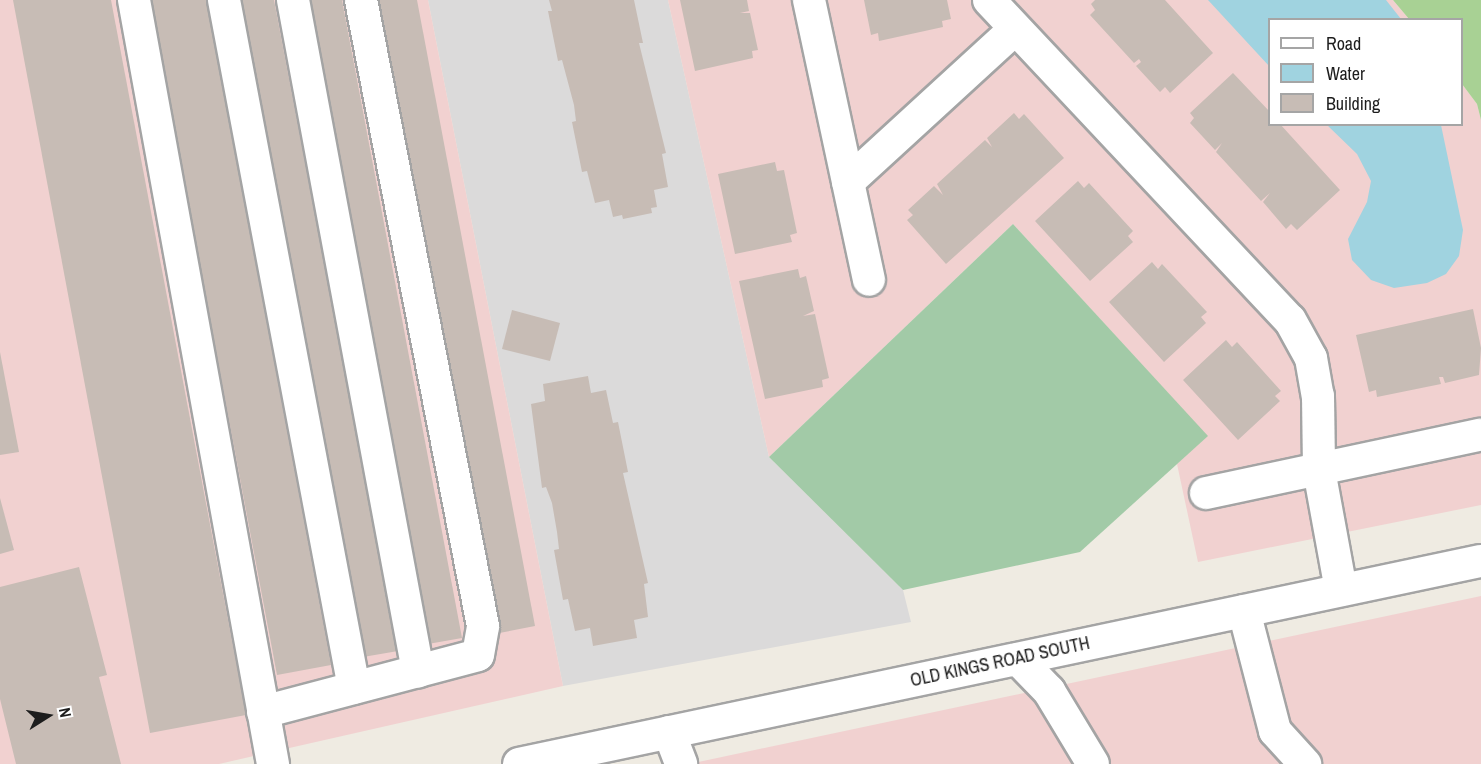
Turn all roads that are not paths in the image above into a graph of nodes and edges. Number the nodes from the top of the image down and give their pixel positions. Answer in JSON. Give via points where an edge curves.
{"nodes":[{"id":1,"x":134,"y":0,"type":"edge"},
{"id":2,"x":224,"y":0,"type":"edge"},
{"id":3,"x":293,"y":0,"type":"edge"},
{"id":4,"x":361,"y":0,"type":"edge"},
{"id":5,"x":809,"y":0,"type":"edge"},
{"id":6,"x":989,"y":0,"type":"edge"},
{"id":7,"x":1014,"y":30,"type":"junction"},
{"id":8,"x":848,"y":182,"type":"junction"},
{"id":9,"x":869,"y":280,"type":"dead end"},
{"id":10,"x":1480,"y":435,"type":"edge"},
{"id":11,"x":1319,"y":470,"type":"junction"},
{"id":12,"x":1206,"y":494,"type":"dead end"},
{"id":13,"x":1481,"y":561,"type":"edge"},
{"id":14,"x":1341,"y":590,"type":"junction"},
{"id":15,"x":1244,"y":611,"type":"junction"},
{"id":16,"x":1018,"y":659,"type":"junction"},
{"id":17,"x":418,"y":671,"type":"junction"},
{"id":18,"x":354,"y":688,"type":"junction"},
{"id":19,"x":263,"y":712,"type":"junction"},
{"id":20,"x":669,"y":732,"type":"junction"},
{"id":21,"x":273,"y":764,"type":"edge"},
{"id":22,"x":519,"y":764,"type":"edge"},
{"id":23,"x":681,"y":764,"type":"edge"},
{"id":24,"x":1093,"y":764,"type":"edge"},
{"id":25,"x":1305,"y":764,"type":"edge"}],
"edges":[{"from":1,"to":19,"type":"street"},
{"from":2,"to":18,"type":"street"},
{"from":3,"to":17,"type":"street"},
{"from":4,"to":17,"type":"street","via":[[483,626],[478,655]]},
{"from":5,"to":8,"type":"street"},
{"from":6,"to":7,"type":"street"},
{"from":7,"to":8,"type":"street"},
{"from":7,"to":11,"type":"street","via":[[1290,320],[1311,358],[1318,396]]},
{"from":8,"to":9,"type":"street"},
{"from":10,"to":11,"type":"street"},
{"from":11,"to":12,"type":"street"},
{"from":11,"to":14,"type":"street"},
{"from":13,"to":14,"type":"street","name":"OLD KINGS ROAD SOUTH"},
{"from":14,"to":15,"type":"street","name":"OLD KINGS ROAD SOUTH"},
{"from":15,"to":16,"type":"street","name":"OLD KINGS ROAD SOUTH"},
{"from":15,"to":25,"type":"street","via":[[1275,731]]},
{"from":16,"to":20,"type":"street","name":"OLD KINGS ROAD SOUTH"},
{"from":16,"to":24,"type":"street","via":[[1049,691]]},
{"from":17,"to":18,"type":"street"},
{"from":18,"to":19,"type":"street"},
{"from":19,"to":21,"type":"street"},
{"from":20,"to":22,"type":"street","name":"OLD KINGS ROAD SOUTH"},
{"from":20,"to":23,"type":"street"}]}
